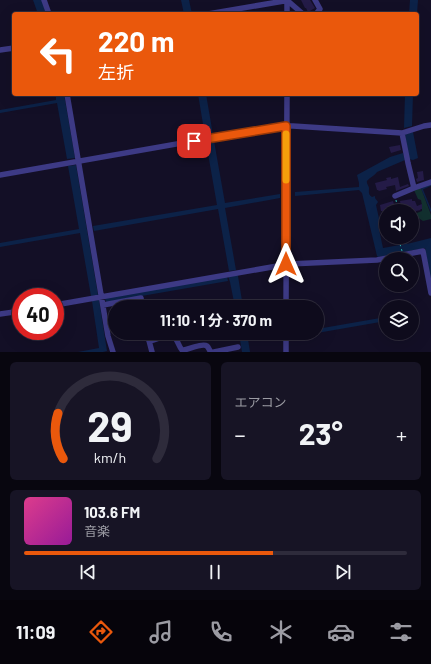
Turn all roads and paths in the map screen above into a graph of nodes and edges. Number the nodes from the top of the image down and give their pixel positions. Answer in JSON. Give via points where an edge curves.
{"nodes":[{"id":1,"x":44,"y":0,"type":"edge"},
{"id":2,"x":315,"y":0,"type":"edge"},
{"id":3,"x":287,"y":1,"type":"edge"},
{"id":4,"x":48,"y":12,"type":"edge"},
{"id":5,"x":220,"y":12,"type":"edge"},
{"id":6,"x":287,"y":12,"type":"edge"},
{"id":7,"x":301,"y":12,"type":"edge"},
{"id":8,"x":318,"y":12,"type":"edge"},
{"id":9,"x":12,"y":48,"type":"edge"},
{"id":10,"x":0,"y":50,"type":"edge"},
{"id":11,"x":67,"y":96,"type":"edge"},
{"id":12,"x":287,"y":96,"type":"edge"},
{"id":13,"x":431,"y":125,"type":"edge"},
{"id":14,"x":286,"y":126,"type":"junction"},
{"id":15,"x":406,"y":131,"type":"junction"},
{"id":16,"x":74,"y":162,"type":"junction"},
{"id":17,"x":0,"y":175,"type":"edge"},
{"id":18,"x":431,"y":182,"type":"edge"},
{"id":19,"x":414,"y":188,"type":"junction"},
{"id":20,"x":396,"y":196,"type":"joint"},
{"id":21,"x":397,"y":204,"type":"edge"},
{"id":22,"x":418,"y":252,"type":"edge"},
{"id":23,"x":379,"y":260,"type":"edge"},
{"id":24,"x":286,"y":264,"type":"junction"},
{"id":25,"x":431,"y":293,"type":"edge"},
{"id":26,"x":97,"y":297,"type":"junction"},
{"id":27,"x":130,"y":300,"type":"edge"},
{"id":28,"x":141,"y":300,"type":"edge"},
{"id":29,"x":286,"y":300,"type":"edge"},
{"id":30,"x":64,"y":303,"type":"edge"},
{"id":31,"x":108,"y":304,"type":"edge"},
{"id":32,"x":103,"y":305,"type":"junction"},
{"id":33,"x":12,"y":312,"type":"edge"},
{"id":34,"x":0,"y":314,"type":"edge"},
{"id":35,"x":286,"y":340,"type":"edge"},
{"id":36,"x":149,"y":341,"type":"joint"},
{"id":37,"x":238,"y":347,"type":"dead end"},
{"id":38,"x":194,"y":350,"type":"edge"},
{"id":39,"x":181,"y":351,"type":"edge"},
{"id":40,"x":113,"y":352,"type":"edge"},
{"id":41,"x":152,"y":352,"type":"edge"},
{"id":42,"x":211,"y":352,"type":"edge"},
{"id":43,"x":214,"y":352,"type":"edge"},
{"id":44,"x":286,"y":352,"type":"edge"}],
"edges":[{"from":1,"to":4,"type":"street"},
{"from":2,"to":8,"type":"street","via":[[320,9]]},
{"from":3,"to":5,"type":"street"},
{"from":3,"to":6,"type":"street"},
{"from":3,"to":7,"type":"street"},
{"from":9,"to":10,"type":"street"},
{"from":11,"to":16,"type":"street"},
{"from":12,"to":14,"type":"street"},
{"from":13,"to":15,"type":"street"},
{"from":14,"to":15,"type":"street"},
{"from":14,"to":16,"type":"street"},
{"from":14,"to":24,"type":"street"},
{"from":15,"to":19,"type":"street","via":[[407,156]]},
{"from":16,"to":17,"type":"street"},
{"from":16,"to":26,"type":"street"},
{"from":18,"to":19,"type":"street"},
{"from":19,"to":20,"type":"street"},
{"from":20,"to":21,"type":"path"},
{"from":22,"to":25,"type":"street","via":[[423,251]]},
{"from":23,"to":24,"type":"street"},
{"from":24,"to":26,"type":"street"},
{"from":24,"to":29,"type":"street"},
{"from":26,"to":30,"type":"street"},
{"from":26,"to":32,"type":"street"},
{"from":27,"to":28,"type":"street"},
{"from":31,"to":32,"type":"street"},
{"from":32,"to":40,"type":"street"},
{"from":33,"to":34,"type":"street"},
{"from":35,"to":44,"type":"street"},
{"from":36,"to":39,"type":"street","via":[[171,336],[175,338]]},
{"from":36,"to":41,"type":"street"},
{"from":37,"to":43,"type":"street"},
{"from":38,"to":39,"type":"street"},
{"from":38,"to":42,"type":"street","via":[[206,345]]}]}
